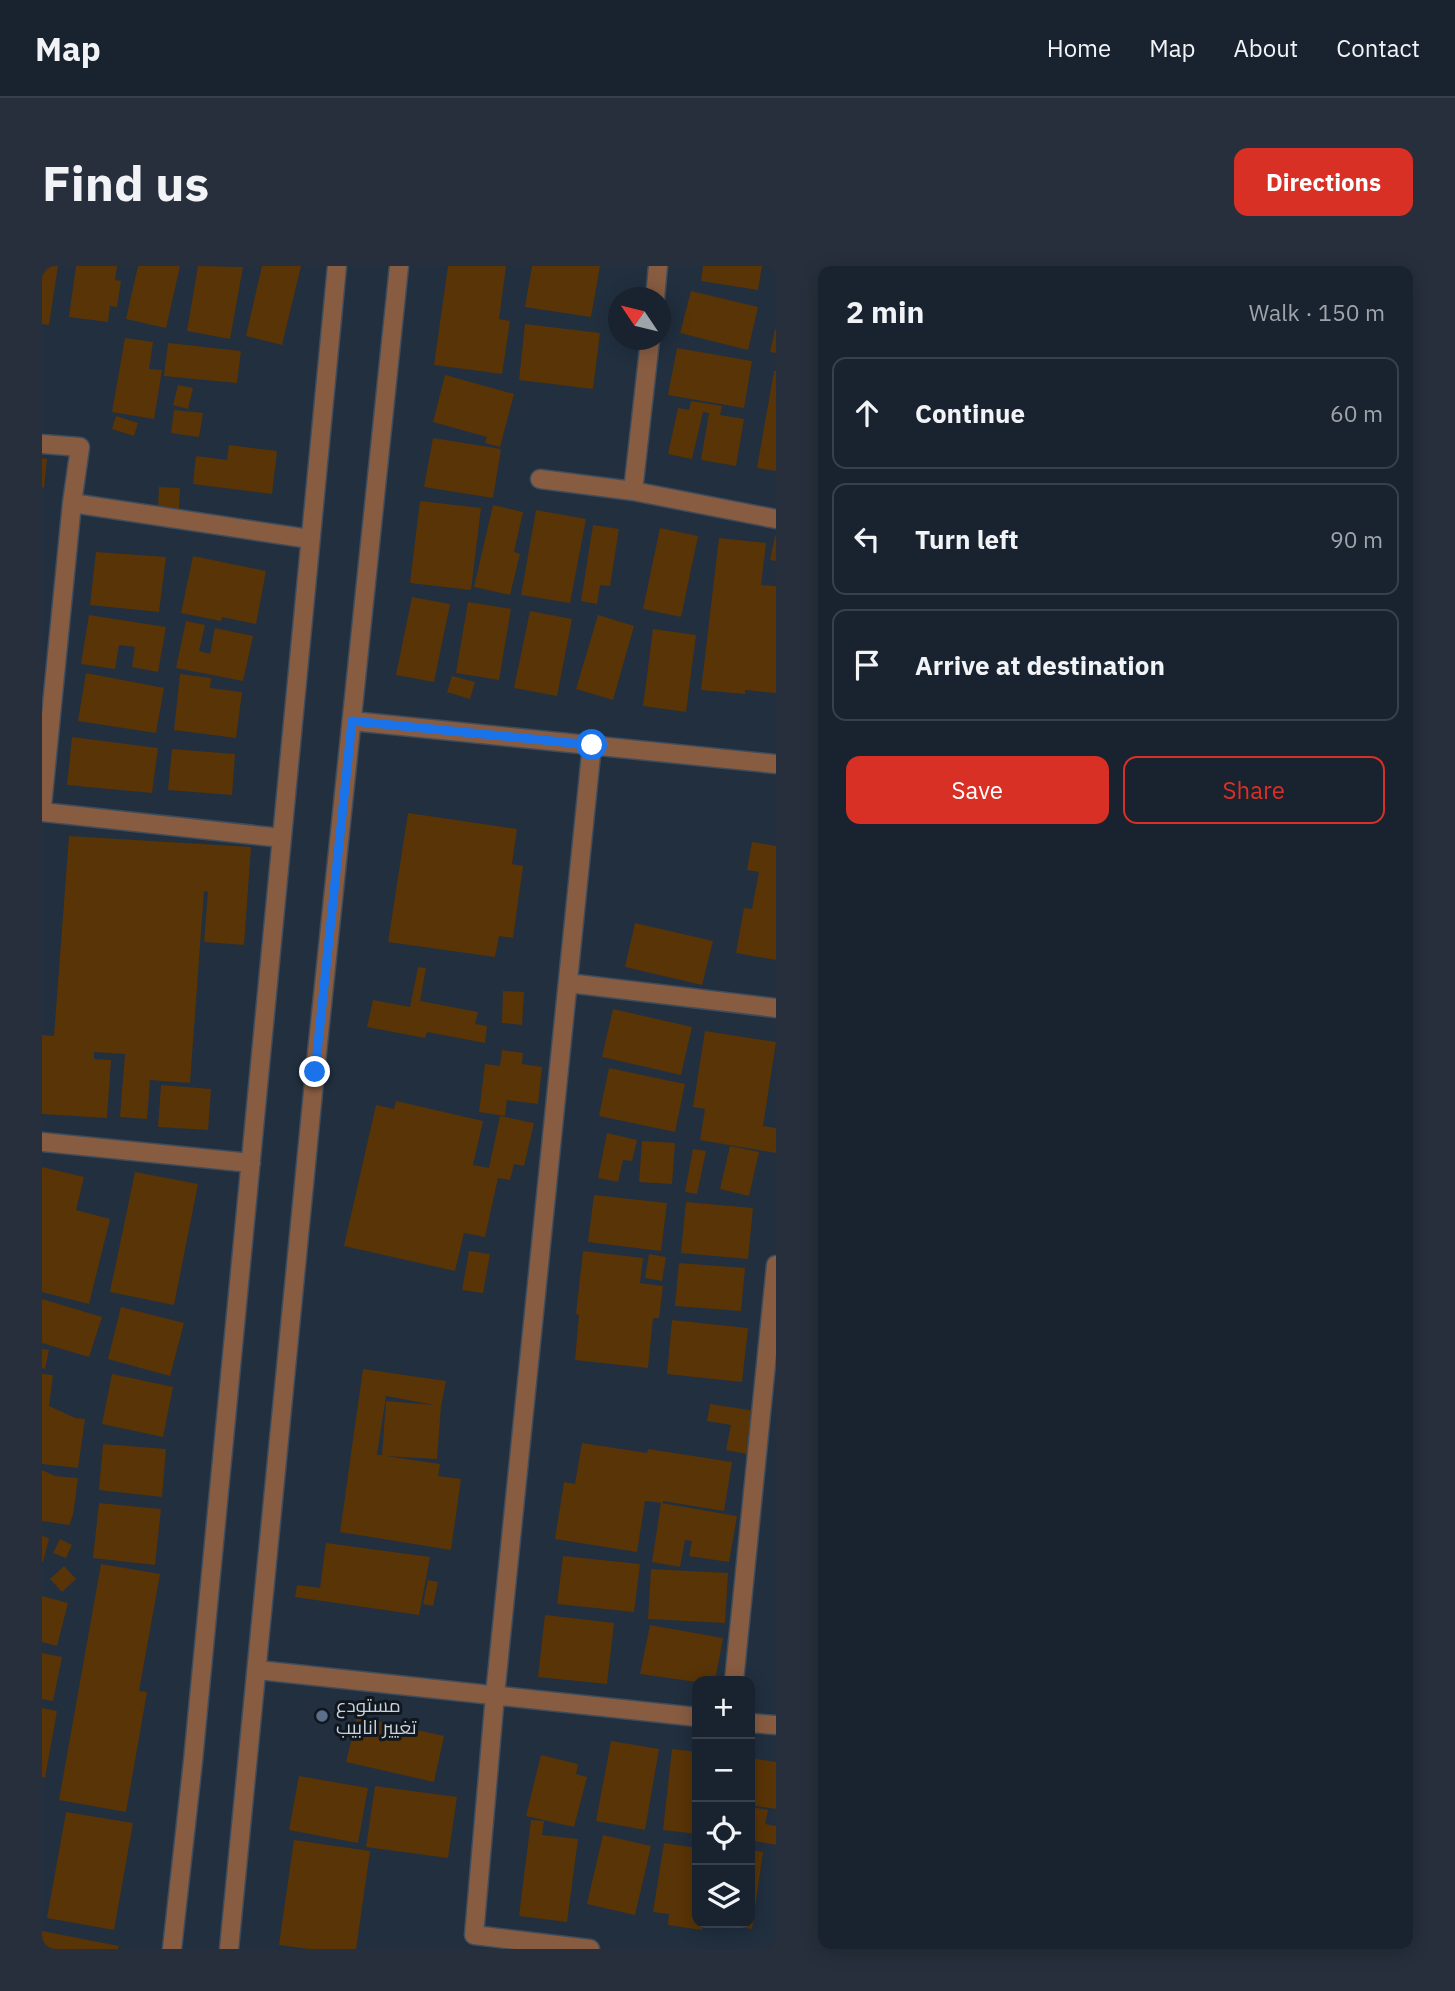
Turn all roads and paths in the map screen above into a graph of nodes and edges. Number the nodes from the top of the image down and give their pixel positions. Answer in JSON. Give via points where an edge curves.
{"nodes":[{"id":1,"x":337,"y":266,"type":"edge"},
{"id":2,"x":399,"y":266,"type":"edge"},
{"id":3,"x":658,"y":266,"type":"edge"},
{"id":4,"x":656,"y":287,"type":"edge"},
{"id":5,"x":649,"y":350,"type":"edge"},
{"id":6,"x":42,"y":444,"type":"edge"},
{"id":7,"x":540,"y":479,"type":"dead end"},
{"id":8,"x":633,"y":491,"type":"junction"},
{"id":9,"x":72,"y":503,"type":"junction"},
{"id":10,"x":776,"y":519,"type":"edge"},
{"id":11,"x":310,"y":539,"type":"junction"},
{"id":12,"x":352,"y":721,"type":"junction"},
{"id":13,"x":592,"y":745,"type":"junction"},
{"id":14,"x":776,"y":764,"type":"edge"},
{"id":15,"x":42,"y":806,"type":"edge"},
{"id":16,"x":42,"y":812,"type":"edge"},
{"id":17,"x":282,"y":838,"type":"junction"},
{"id":18,"x":568,"y":983,"type":"junction"},
{"id":19,"x":776,"y":1009,"type":"edge"},
{"id":20,"x":42,"y":1142,"type":"edge"},
{"id":21,"x":251,"y":1163,"type":"junction"},
{"id":22,"x":776,"y":1265,"type":"edge"},
{"id":23,"x":258,"y":1670,"type":"junction"},
{"id":24,"x":735,"y":1676,"type":"edge"},
{"id":25,"x":495,"y":1695,"type":"junction"},
{"id":26,"x":692,"y":1716,"type":"edge"},
{"id":27,"x":755,"y":1723,"type":"edge"},
{"id":28,"x":776,"y":1725,"type":"edge"},
{"id":29,"x":172,"y":1949,"type":"edge"},
{"id":30,"x":229,"y":1949,"type":"edge"},
{"id":31,"x":590,"y":1949,"type":"edge"}],
"edges":[{"from":1,"to":11,"type":"street"},
{"from":2,"to":12,"type":"street"},
{"from":3,"to":4,"type":"street"},
{"from":5,"to":8,"type":"street"},
{"from":6,"to":9,"type":"street","via":[[80,447]]},
{"from":7,"to":8,"type":"street"},
{"from":8,"to":10,"type":"street"},
{"from":9,"to":11,"type":"street"},
{"from":9,"to":15,"type":"street"},
{"from":11,"to":17,"type":"street"},
{"from":12,"to":13,"type":"street"},
{"from":12,"to":23,"type":"street"},
{"from":13,"to":14,"type":"street"},
{"from":13,"to":18,"type":"street"},
{"from":16,"to":17,"type":"street"},
{"from":17,"to":21,"type":"street"},
{"from":18,"to":19,"type":"street"},
{"from":18,"to":25,"type":"street"},
{"from":20,"to":21,"type":"street"},
{"from":21,"to":29,"type":"street"},
{"from":22,"to":24,"type":"street"},
{"from":23,"to":25,"type":"street"},
{"from":23,"to":30,"type":"street"},
{"from":25,"to":26,"type":"street"},
{"from":25,"to":31,"type":"street","via":[[474,1935]]},
{"from":27,"to":28,"type":"street"}]}
